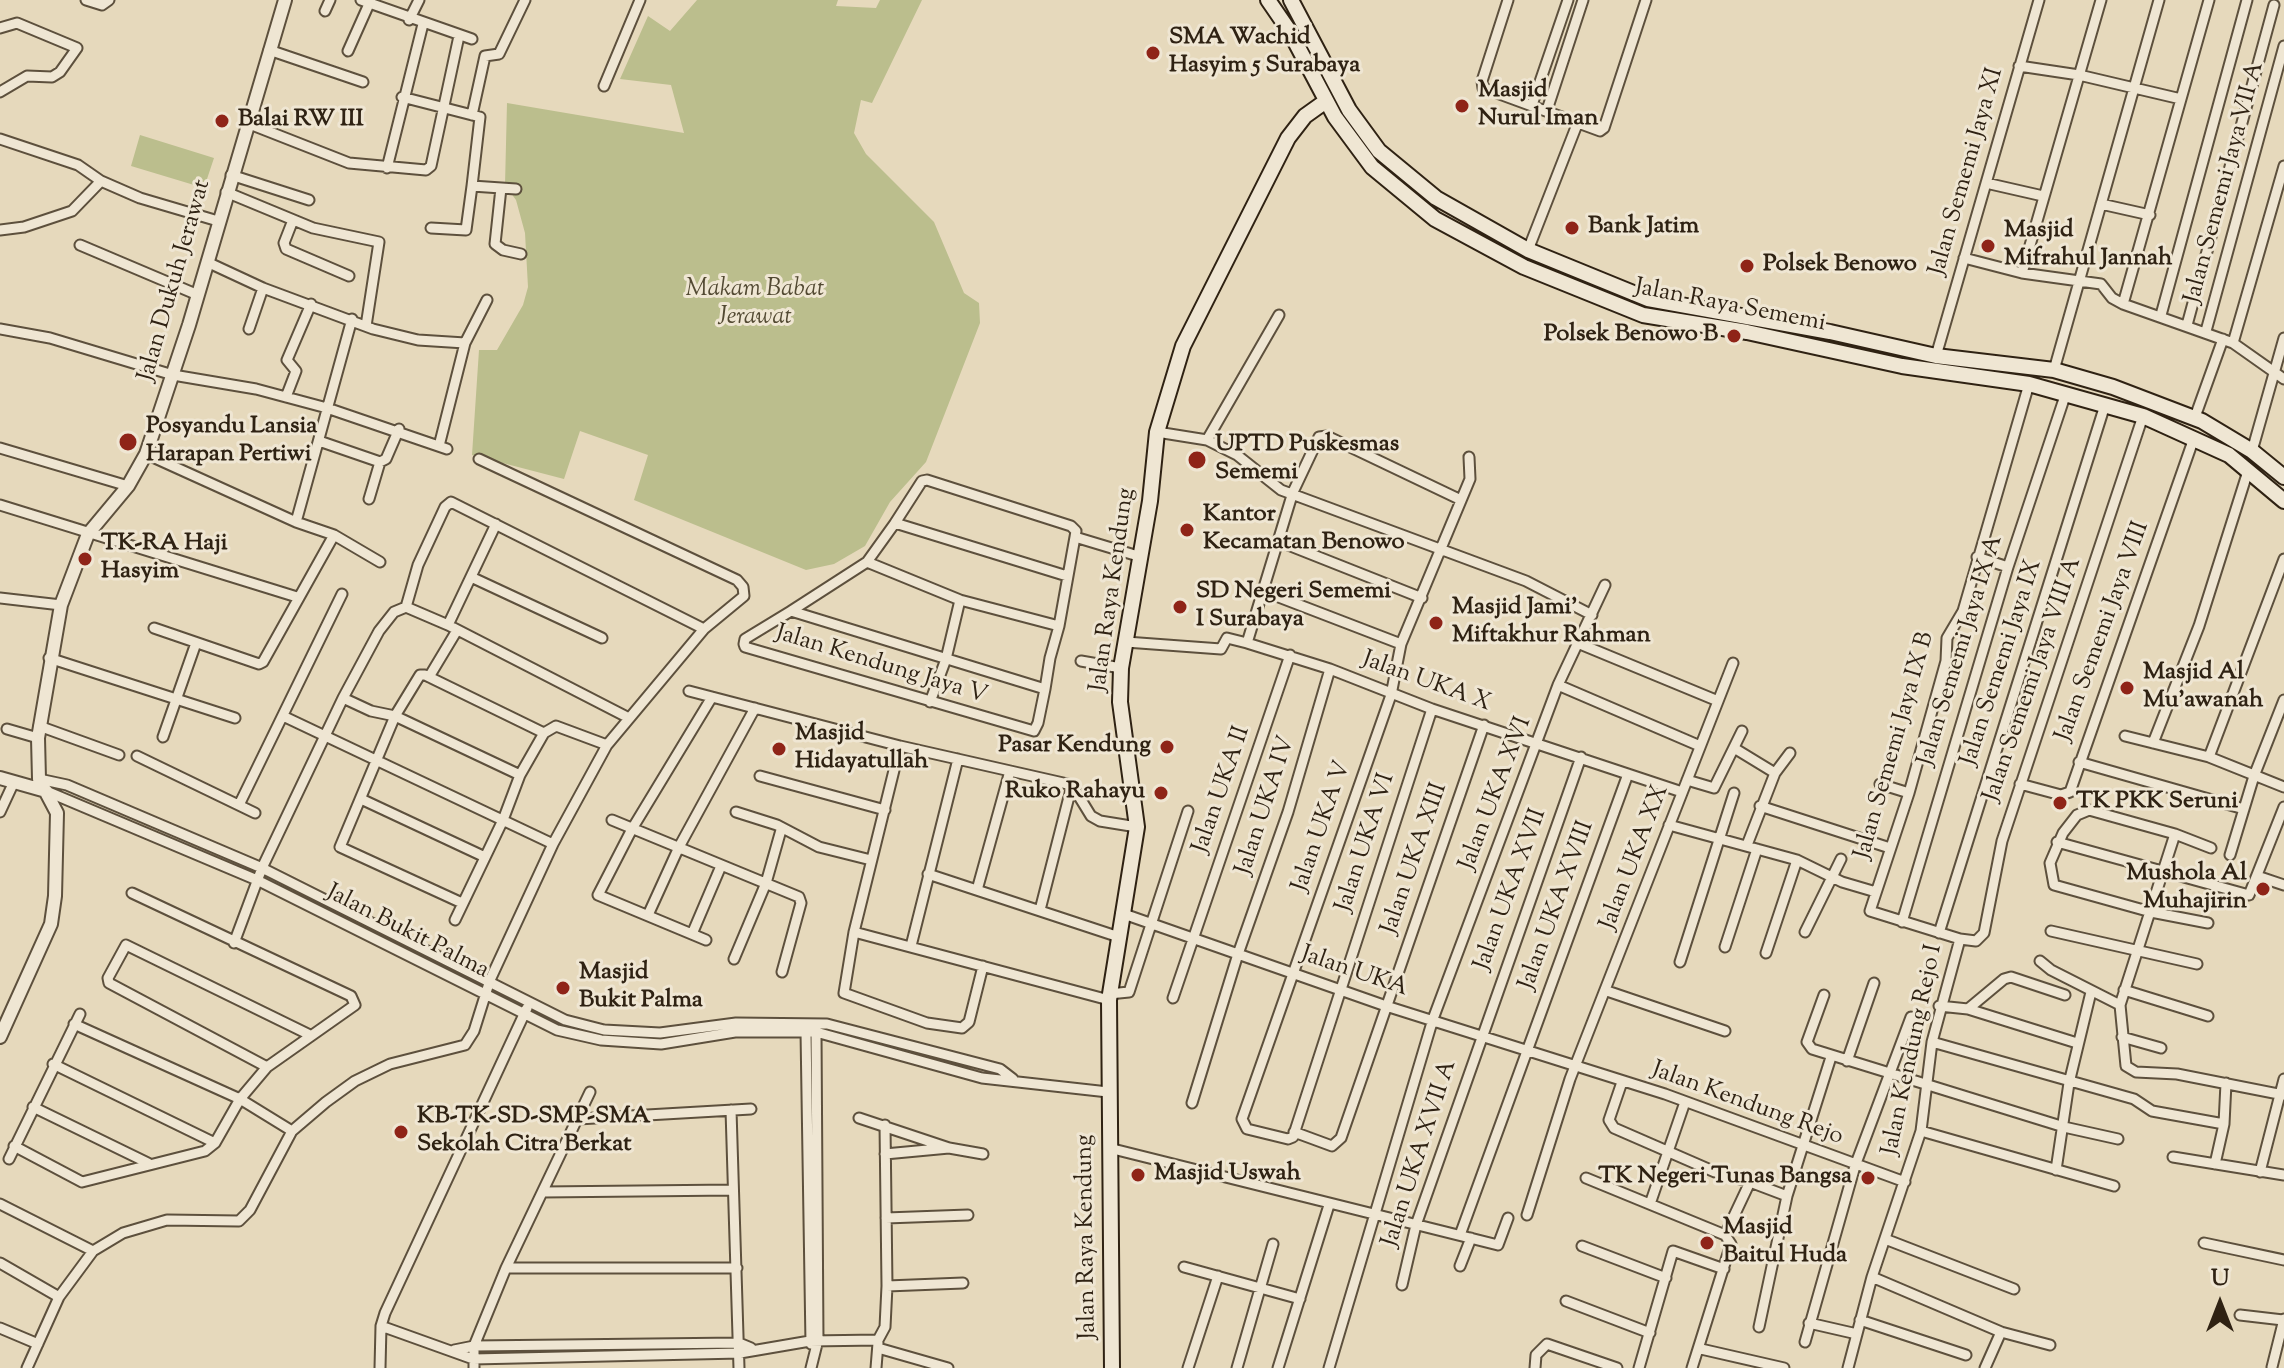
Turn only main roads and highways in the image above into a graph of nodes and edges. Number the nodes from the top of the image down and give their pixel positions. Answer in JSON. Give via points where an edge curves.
{"nodes":[{"id":1,"x":1268,"y":0,"type":"edge"},
{"id":2,"x":1291,"y":0,"type":"edge"},
{"id":3,"x":1326,"y":101,"type":"junction"},
{"id":4,"x":1581,"y":283,"type":"junction"},
{"id":5,"x":2284,"y":477,"type":"edge"},
{"id":6,"x":2284,"y":501,"type":"edge"},
{"id":7,"x":1112,"y":1368,"type":"edge"}],
"edges":[{"from":1,"to":3,"type":"main road","name":"Jalan Raya Sememi"},
{"from":2,"to":4,"type":"main road","name":"Jalan Raya Sememi","via":[[1349,110],[1379,151],[1436,198]]},
{"from":3,"to":4,"type":"main road","name":"Jalan Raya Sememi","via":[[1372,167],[1435,219]]},
{"from":3,"to":7,"type":"main road","name":"Jalan Raya Kendung","via":[[1288,138],[1183,346],[1157,432],[1121,668],[1120,702],[1137,827],[1109,997]]},
{"from":4,"to":5,"type":"main road","name":"Jalan Raya Sememi","via":[[1936,356],[2054,370],[2195,417]]},
{"from":4,"to":6,"type":"main road","name":"Jalan Raya Sememi","via":[[1643,315],[1902,366],[2029,384],[2143,416],[2229,455]]}]}
